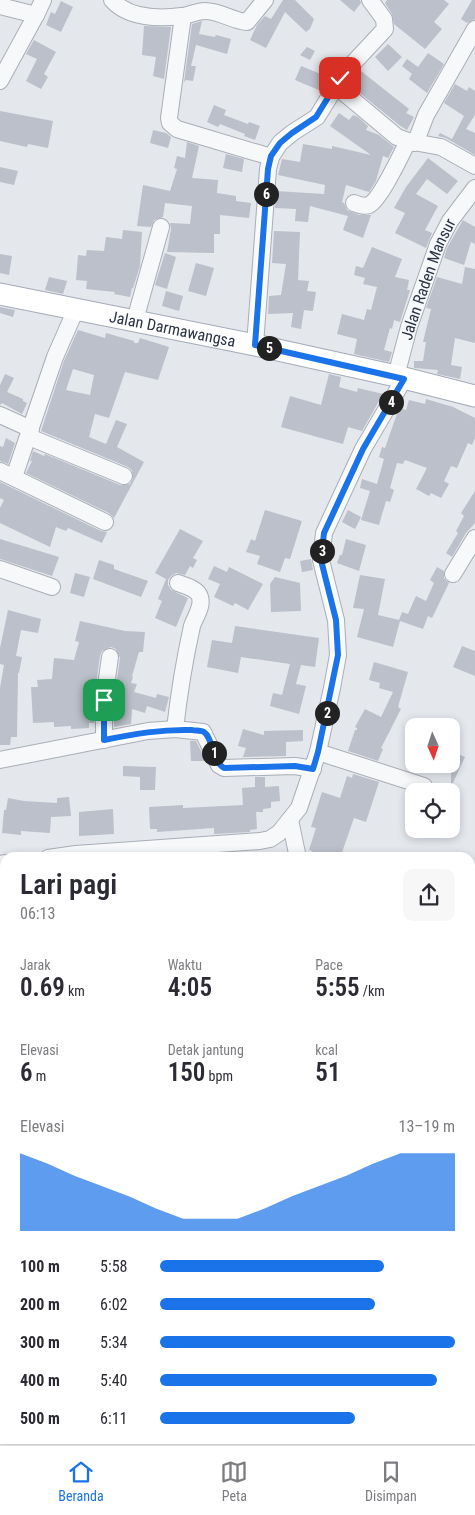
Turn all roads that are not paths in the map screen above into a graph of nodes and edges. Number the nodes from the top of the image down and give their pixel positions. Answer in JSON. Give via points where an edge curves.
{"nodes":[{"id":1,"x":43,"y":0,"type":"edge"},
{"id":2,"x":112,"y":0,"type":"edge"},
{"id":3,"x":265,"y":0,"type":"edge"},
{"id":4,"x":370,"y":0,"type":"edge"},
{"id":5,"x":0,"y":6,"type":"edge"},
{"id":6,"x":36,"y":15,"type":"junction"},
{"id":7,"x":183,"y":16,"type":"junction"},
{"id":8,"x":475,"y":29,"type":"edge"},
{"id":9,"x":0,"y":81,"type":"edge"},
{"id":10,"x":336,"y":86,"type":"junction"},
{"id":11,"x":411,"y":142,"type":"junction"},
{"id":12,"x":271,"y":156,"type":"junction"},
{"id":13,"x":475,"y":166,"type":"edge"},
{"id":14,"x":474,"y":191,"type":"edge"},
{"id":15,"x":354,"y":203,"type":"dead end"},
{"id":16,"x":161,"y":226,"type":"dead end"},
{"id":17,"x":0,"y":294,"type":"edge"},
{"id":18,"x":76,"y":309,"type":"junction"},
{"id":19,"x":135,"y":320,"type":"junction"},
{"id":20,"x":255,"y":345,"type":"junction"},
{"id":21,"x":400,"y":377,"type":"junction"},
{"id":22,"x":475,"y":396,"type":"edge"},
{"id":23,"x":0,"y":415,"type":"edge"},
{"id":24,"x":30,"y":433,"type":"junction"},
{"id":25,"x":7,"y":474,"type":"edge"},
{"id":26,"x":124,"y":476,"type":"dead end"},
{"id":27,"x":105,"y":522,"type":"dead end"},
{"id":28,"x":475,"y":538,"type":"edge"},
{"id":29,"x":0,"y":569,"type":"edge"},
{"id":30,"x":453,"y":574,"type":"dead end"},
{"id":31,"x":178,"y":583,"type":"dead end"},
{"id":32,"x":52,"y":587,"type":"dead end"},
{"id":33,"x":110,"y":657,"type":"dead end"},
{"id":34,"x":175,"y":729,"type":"junction"},
{"id":35,"x":104,"y":740,"type":"junction"},
{"id":36,"x":318,"y":752,"type":"junction"},
{"id":37,"x":0,"y":760,"type":"edge"},
{"id":38,"x":313,"y":769,"type":"junction"},
{"id":39,"x":415,"y":783,"type":"edge"},
{"id":40,"x":290,"y":820,"type":"junction"},
{"id":41,"x":125,"y":852,"type":"edge"},
{"id":42,"x":297,"y":852,"type":"edge"}],
"edges":[{"from":1,"to":6,"type":"street"},
{"from":2,"to":7,"type":"street","via":[[130,13],[163,18]]},
{"from":3,"to":7,"type":"street","via":[[247,22],[204,11]]},
{"from":4,"to":10,"type":"street","via":[[384,20],[384,29],[344,72]]},
{"from":5,"to":6,"type":"street"},
{"from":6,"to":9,"type":"street"},
{"from":7,"to":12,"type":"street","via":[[170,123],[177,129]]},
{"from":8,"to":11,"type":"street","via":[[426,114],[418,136]]},
{"from":10,"to":11,"type":"street","via":[[385,128]]},
{"from":10,"to":12,"type":"street","via":[[316,117],[280,143]]},
{"from":11,"to":13,"type":"street","via":[[441,147]]},
{"from":11,"to":15,"type":"street","via":[[373,202],[364,206]]},
{"from":12,"to":20,"type":"street"},
{"from":14,"to":21,"type":"street","name":"Jalan Raden Mansur","via":[[450,221],[438,244],[409,327]]},
{"from":16,"to":19,"type":"street"},
{"from":17,"to":18,"type":"main road","name":"Jalan Darmawangsa"},
{"from":18,"to":19,"type":"main road","name":"Jalan Darmawangsa"},
{"from":18,"to":24,"type":"street","via":[[55,357]]},
{"from":19,"to":20,"type":"main road","name":"Jalan Darmawangsa"},
{"from":20,"to":21,"type":"main road","name":"Jalan Darmawangsa"},
{"from":21,"to":22,"type":"main road","name":"Jalan Darmawangsa"},
{"from":21,"to":36,"type":"street","name":"Jalan Raden Mansur","via":[[324,533],[321,560],[336,620],[338,655]]},
{"from":23,"to":24,"type":"street"},
{"from":24,"to":25,"type":"street"},
{"from":24,"to":26,"type":"street"},
{"from":25,"to":27,"type":"street"},
{"from":28,"to":30,"type":"street"},
{"from":29,"to":32,"type":"street"},
{"from":31,"to":34,"type":"street","via":[[196,591],[201,603],[193,623],[180,683]]},
{"from":33,"to":35,"type":"street","via":[[104,700]]},
{"from":34,"to":35,"type":"street"},
{"from":34,"to":38,"type":"street","via":[[203,732],[219,765],[224,768],[295,766]]},
{"from":35,"to":37,"type":"street"},
{"from":36,"to":38,"type":"street","name":"Jalan Raden Mansur"},
{"from":36,"to":39,"type":"street"},
{"from":38,"to":40,"type":"street","name":"Jalan Raden Mansur","via":[[299,808]]},
{"from":40,"to":41,"type":"street","name":"Jalan Raden Mansur","via":[[280,833],[260,841]]},
{"from":40,"to":42,"type":"street"}]}
